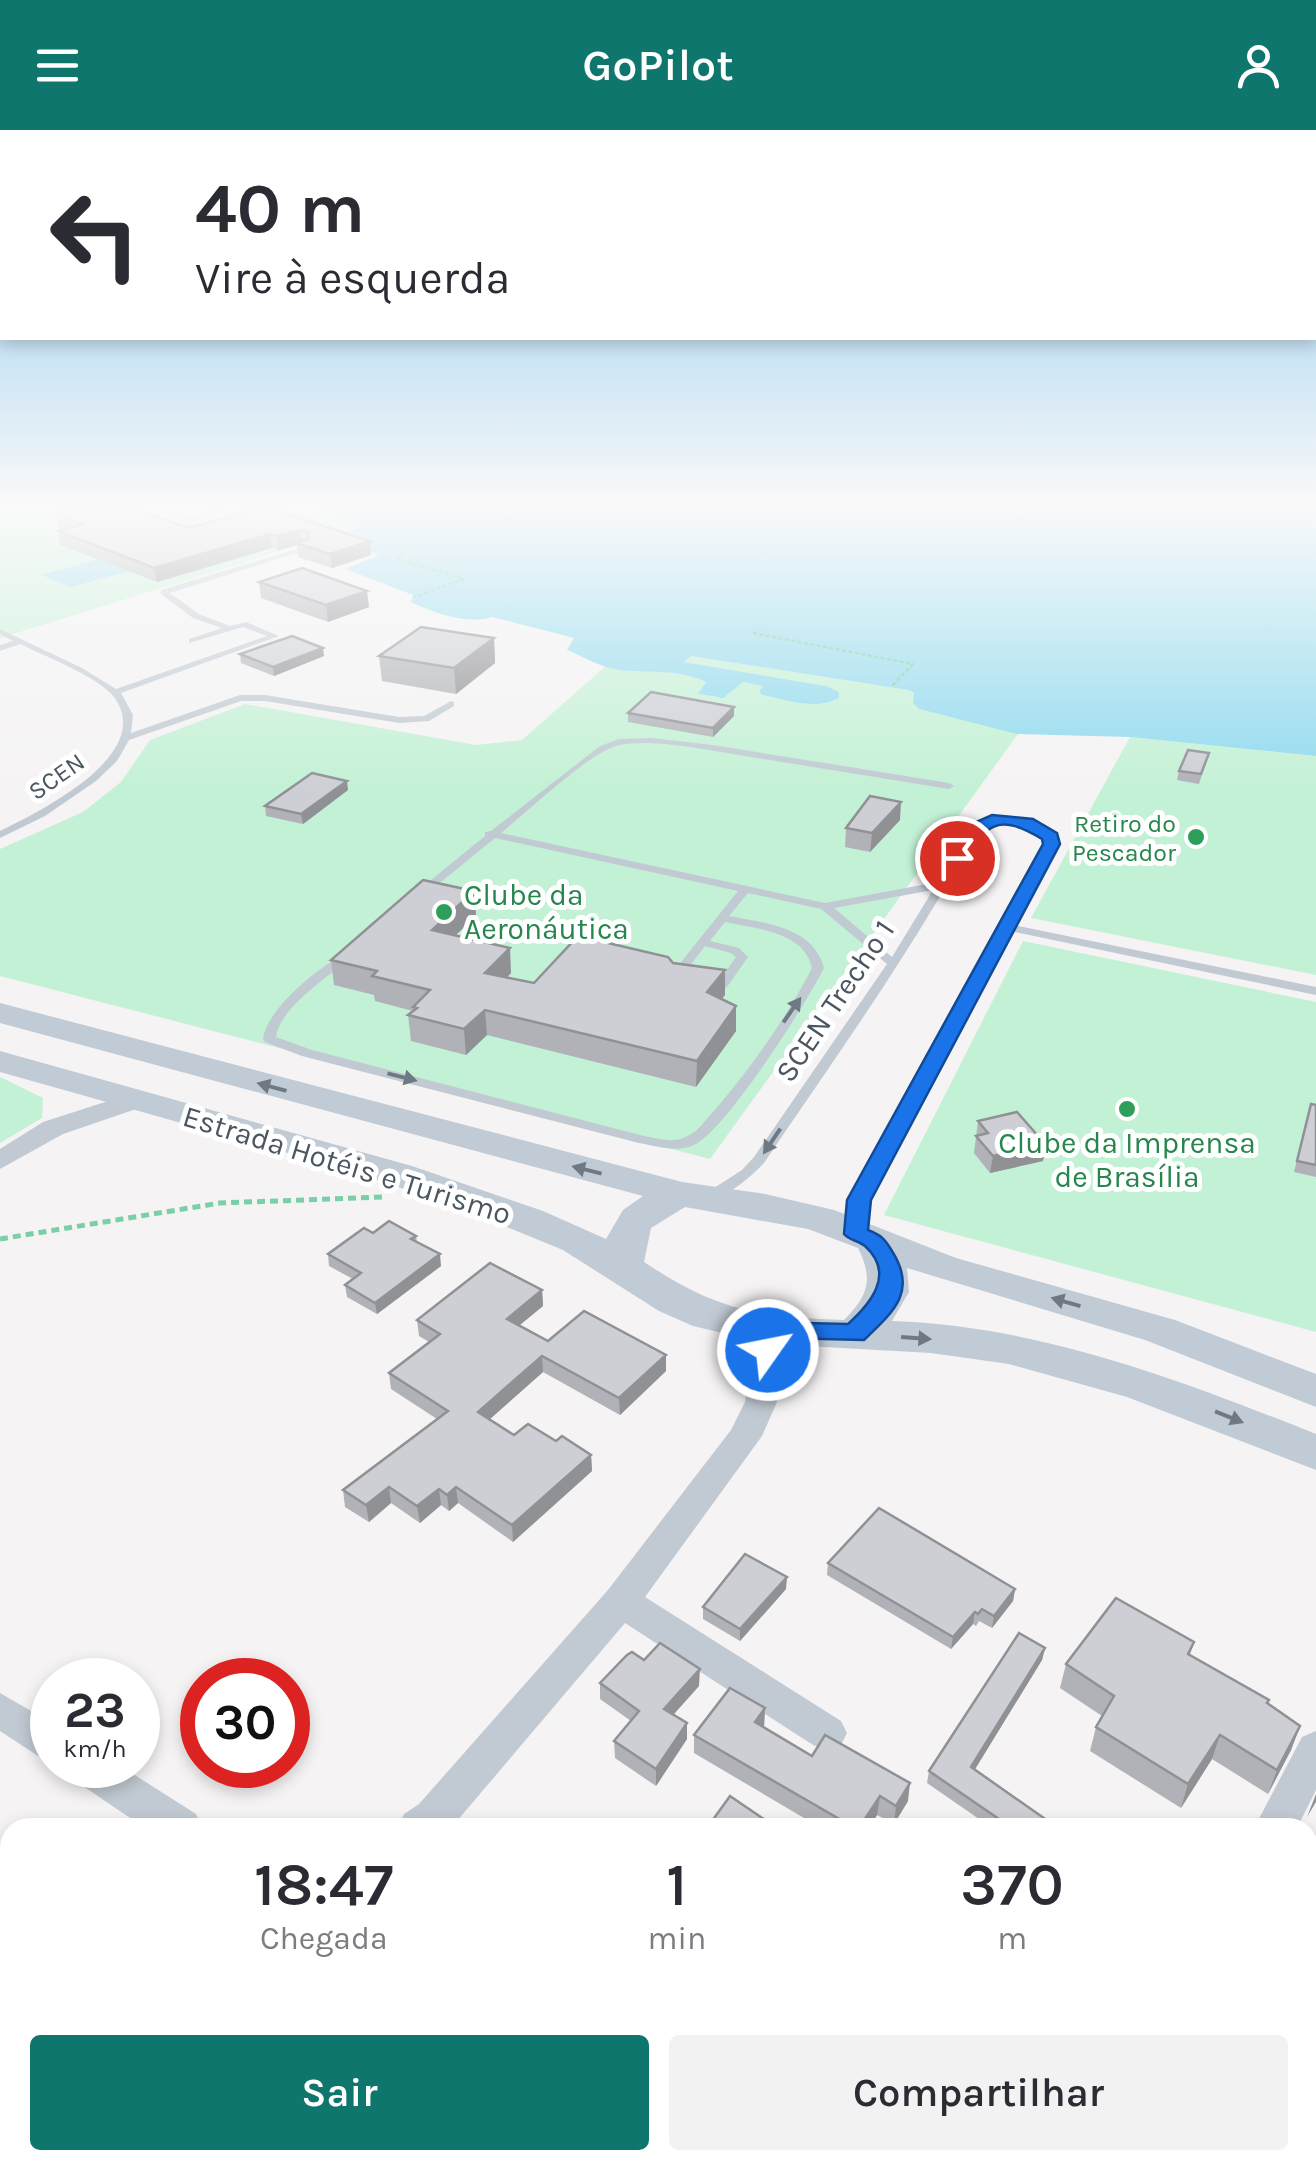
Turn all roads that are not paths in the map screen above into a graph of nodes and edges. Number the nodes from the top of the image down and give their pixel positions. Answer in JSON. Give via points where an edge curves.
{"nodes":[{"id":1,"x":175,"y":600,"type":"edge"},
{"id":2,"x":230,"y":628,"type":"junction"},
{"id":3,"x":0,"y":631,"type":"edge"},
{"id":4,"x":192,"y":641,"type":"dead end"},
{"id":5,"x":19,"y":642,"type":"junction"},
{"id":6,"x":0,"y":648,"type":"edge"},
{"id":7,"x":115,"y":692,"type":"junction"},
{"id":8,"x":450,"y":704,"type":"dead end"},
{"id":9,"x":124,"y":739,"type":"junction"},
{"id":10,"x":950,"y":786,"type":"dead end"},
{"id":11,"x":488,"y":834,"type":"junction"},
{"id":12,"x":0,"y":835,"type":"edge"},
{"id":13,"x":942,"y":885,"type":"junction"},
{"id":14,"x":745,"y":888,"type":"junction"},
{"id":15,"x":825,"y":906,"type":"junction"},
{"id":16,"x":403,"y":908,"type":"edge"},
{"id":17,"x":723,"y":918,"type":"junction"},
{"id":18,"x":1007,"y":927,"type":"junction"},
{"id":19,"x":701,"y":942,"type":"junction"},
{"id":20,"x":360,"y":945,"type":"edge"},
{"id":21,"x":891,"y":962,"type":"junction"},
{"id":22,"x":1316,"y":992,"type":"edge"},
{"id":23,"x":0,"y":1013,"type":"edge"},
{"id":24,"x":0,"y":1060,"type":"edge"},
{"id":25,"x":83,"y":1086,"type":"junction"},
{"id":26,"x":132,"y":1101,"type":"junction"},
{"id":27,"x":53,"y":1128,"type":"junction"},
{"id":28,"x":0,"y":1161,"type":"edge"},
{"id":29,"x":706,"y":1191,"type":"junction"},
{"id":30,"x":865,"y":1237,"type":"junction"},
{"id":31,"x":624,"y":1267,"type":"junction"},
{"id":32,"x":768,"y":1328,"type":"junction"},
{"id":33,"x":854,"y":1334,"type":"junction"},
{"id":34,"x":1316,"y":1391,"type":"edge"},
{"id":35,"x":1316,"y":1453,"type":"edge"},
{"id":36,"x":621,"y":1601,"type":"junction"},
{"id":37,"x":0,"y":1710,"type":"edge"},
{"id":38,"x":30,"y":1730,"type":"edge"},
{"id":39,"x":827,"y":1734,"type":"edge"},
{"id":40,"x":1316,"y":1749,"type":"edge"},
{"id":41,"x":117,"y":1788,"type":"edge"},
{"id":42,"x":159,"y":1818,"type":"edge"},
{"id":43,"x":433,"y":1818,"type":"edge"},
{"id":44,"x":1280,"y":1818,"type":"edge"}],
"edges":[{"from":1,"to":2,"type":"lane"},
{"from":2,"to":4,"type":"lane"},
{"from":2,"to":7,"type":"lane","via":[[243,624],[275,636]]},
{"from":3,"to":5,"type":"lane"},
{"from":5,"to":6,"type":"lane"},
{"from":5,"to":7,"type":"lane"},
{"from":7,"to":9,"type":"lane","via":[[126,713]]},
{"from":8,"to":9,"type":"lane","via":[[426,718],[399,720],[240,698]]},
{"from":9,"to":12,"type":"lane","name":"SCEN","via":[[94,778]]},
{"from":10,"to":11,"type":"lane","via":[[630,740],[597,752]]},
{"from":11,"to":14,"type":"lane"},
{"from":11,"to":16,"type":"lane"},
{"from":13,"to":15,"type":"lane"},
{"from":13,"to":18,"type":"lane","name":"SCEN Trecho 1","via":[[979,824],[1008,820],[1042,828],[1052,844]]},
{"from":13,"to":21,"type":"lane","name":"SCEN Trecho 1"},
{"from":14,"to":15,"type":"lane"},
{"from":14,"to":17,"type":"lane"},
{"from":15,"to":21,"type":"lane"},
{"from":17,"to":19,"type":"lane"},
{"from":20,"to":17,"type":"lane","one_way":true,"via":[[278,1015],[269,1039],[644,1140],[681,1144],[695,1140],[720,1114],[818,968],[804,942]]},
{"from":18,"to":22,"type":"lane"},
{"from":18,"to":30,"type":"lane","name":"SCEN Trecho 1","via":[[864,1188]]},
{"from":19,"to":19,"type":"lane","via":[[674,976],[708,987],[724,984],[742,957]]},
{"from":21,"to":29,"type":"lane","name":"SCEN Trecho 1","one_way":true,"via":[[759,1160]]},
{"from":29,"to":23,"type":"main road","name":"Estrada Hotéis e Turismo","one_way":true},
{"from":24,"to":25,"type":"main road","name":"Estrada Hotéis e Turismo"},
{"from":25,"to":26,"type":"main road","name":"Estrada Hotéis e Turismo"},
{"from":25,"to":27,"type":"street"},
{"from":26,"to":27,"type":"street"},
{"from":26,"to":31,"type":"main road","name":"Estrada Hotéis e Turismo","via":[[448,1190],[568,1237]]},
{"from":27,"to":28,"type":"street"},
{"from":29,"to":30,"type":"main road","name":"Estrada Hotéis e Turismo"},
{"from":29,"to":31,"type":"main road","via":[[640,1215],[627,1230]]},
{"from":30,"to":33,"type":"main road","via":[[888,1265],[891,1288],[884,1306]]},
{"from":34,"to":30,"type":"main road","name":"Estrada Hotéis e Turismo","one_way":true,"via":[[1160,1330],[942,1267]]},
{"from":31,"to":32,"type":"main road","name":"Estrada Hotéis e Turismo","via":[[683,1306]]},
{"from":32,"to":33,"type":"main road","name":"Estrada Hotéis e Turismo"},
{"from":32,"to":36,"type":"street","via":[[761,1402],[745,1436]]},
{"from":33,"to":35,"type":"main road","name":"Estrada Hotéis e Turismo","one_way":true,"via":[[963,1341],[1066,1362],[1171,1394]]},
{"from":36,"to":39,"type":"street"},
{"from":36,"to":43,"type":"street"},
{"from":37,"to":38,"type":"street"},
{"from":40,"to":44,"type":"street"},
{"from":41,"to":42,"type":"street"}]}
